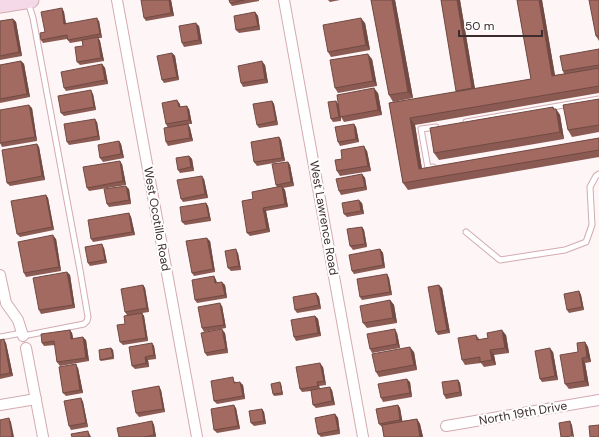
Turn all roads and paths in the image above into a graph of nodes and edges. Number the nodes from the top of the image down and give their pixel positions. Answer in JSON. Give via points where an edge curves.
{"nodes":[{"id":1,"x":28,"y":0,"type":"edge"},
{"id":2,"x":31,"y":0,"type":"edge"},
{"id":3,"x":117,"y":0,"type":"edge"},
{"id":4,"x":284,"y":0,"type":"edge"},
{"id":5,"x":0,"y":5,"type":"edge"},
{"id":6,"x":599,"y":99,"type":"edge"},
{"id":7,"x":460,"y":123,"type":"edge"},
{"id":8,"x":444,"y":125,"type":"edge"},
{"id":9,"x":436,"y":167,"type":"edge"},
{"id":10,"x":599,"y":174,"type":"edge"},
{"id":11,"x":466,"y":232,"type":"dead end"},
{"id":12,"x":0,"y":275,"type":"edge"},
{"id":13,"x":23,"y":334,"type":"junction"},
{"id":14,"x":0,"y":337,"type":"edge"},
{"id":15,"x":26,"y":348,"type":"dead end"},
{"id":16,"x":36,"y":399,"type":"junction"},
{"id":17,"x":599,"y":400,"type":"edge"},
{"id":18,"x":0,"y":405,"type":"edge"},
{"id":19,"x":446,"y":426,"type":"dead end"},
{"id":20,"x":43,"y":437,"type":"edge"},
{"id":21,"x":197,"y":437,"type":"edge"},
{"id":22,"x":363,"y":437,"type":"edge"}],
"edges":[{"from":1,"to":2,"type":"street"},
{"from":1,"to":5,"type":"street"},
{"from":1,"to":13,"type":"lane","via":[[88,317],[84,324]]},
{"from":3,"to":21,"type":"street","name":"West Ocotillo Road"},
{"from":4,"to":22,"type":"street","name":"West Lawrence Road"},
{"from":6,"to":7,"type":"lane"},
{"from":8,"to":9,"type":"lane","via":[[421,129],[428,168]]},
{"from":10,"to":11,"type":"lane","via":[[590,187],[592,225],[586,242],[565,250],[500,260]]},
{"from":12,"to":13,"type":"street","via":[[6,303],[18,320]]},
{"from":13,"to":14,"type":"lane"},
{"from":15,"to":16,"type":"street"},
{"from":16,"to":18,"type":"street"},
{"from":16,"to":20,"type":"street"},
{"from":17,"to":19,"type":"street","name":"North 19th Drive"}]}
